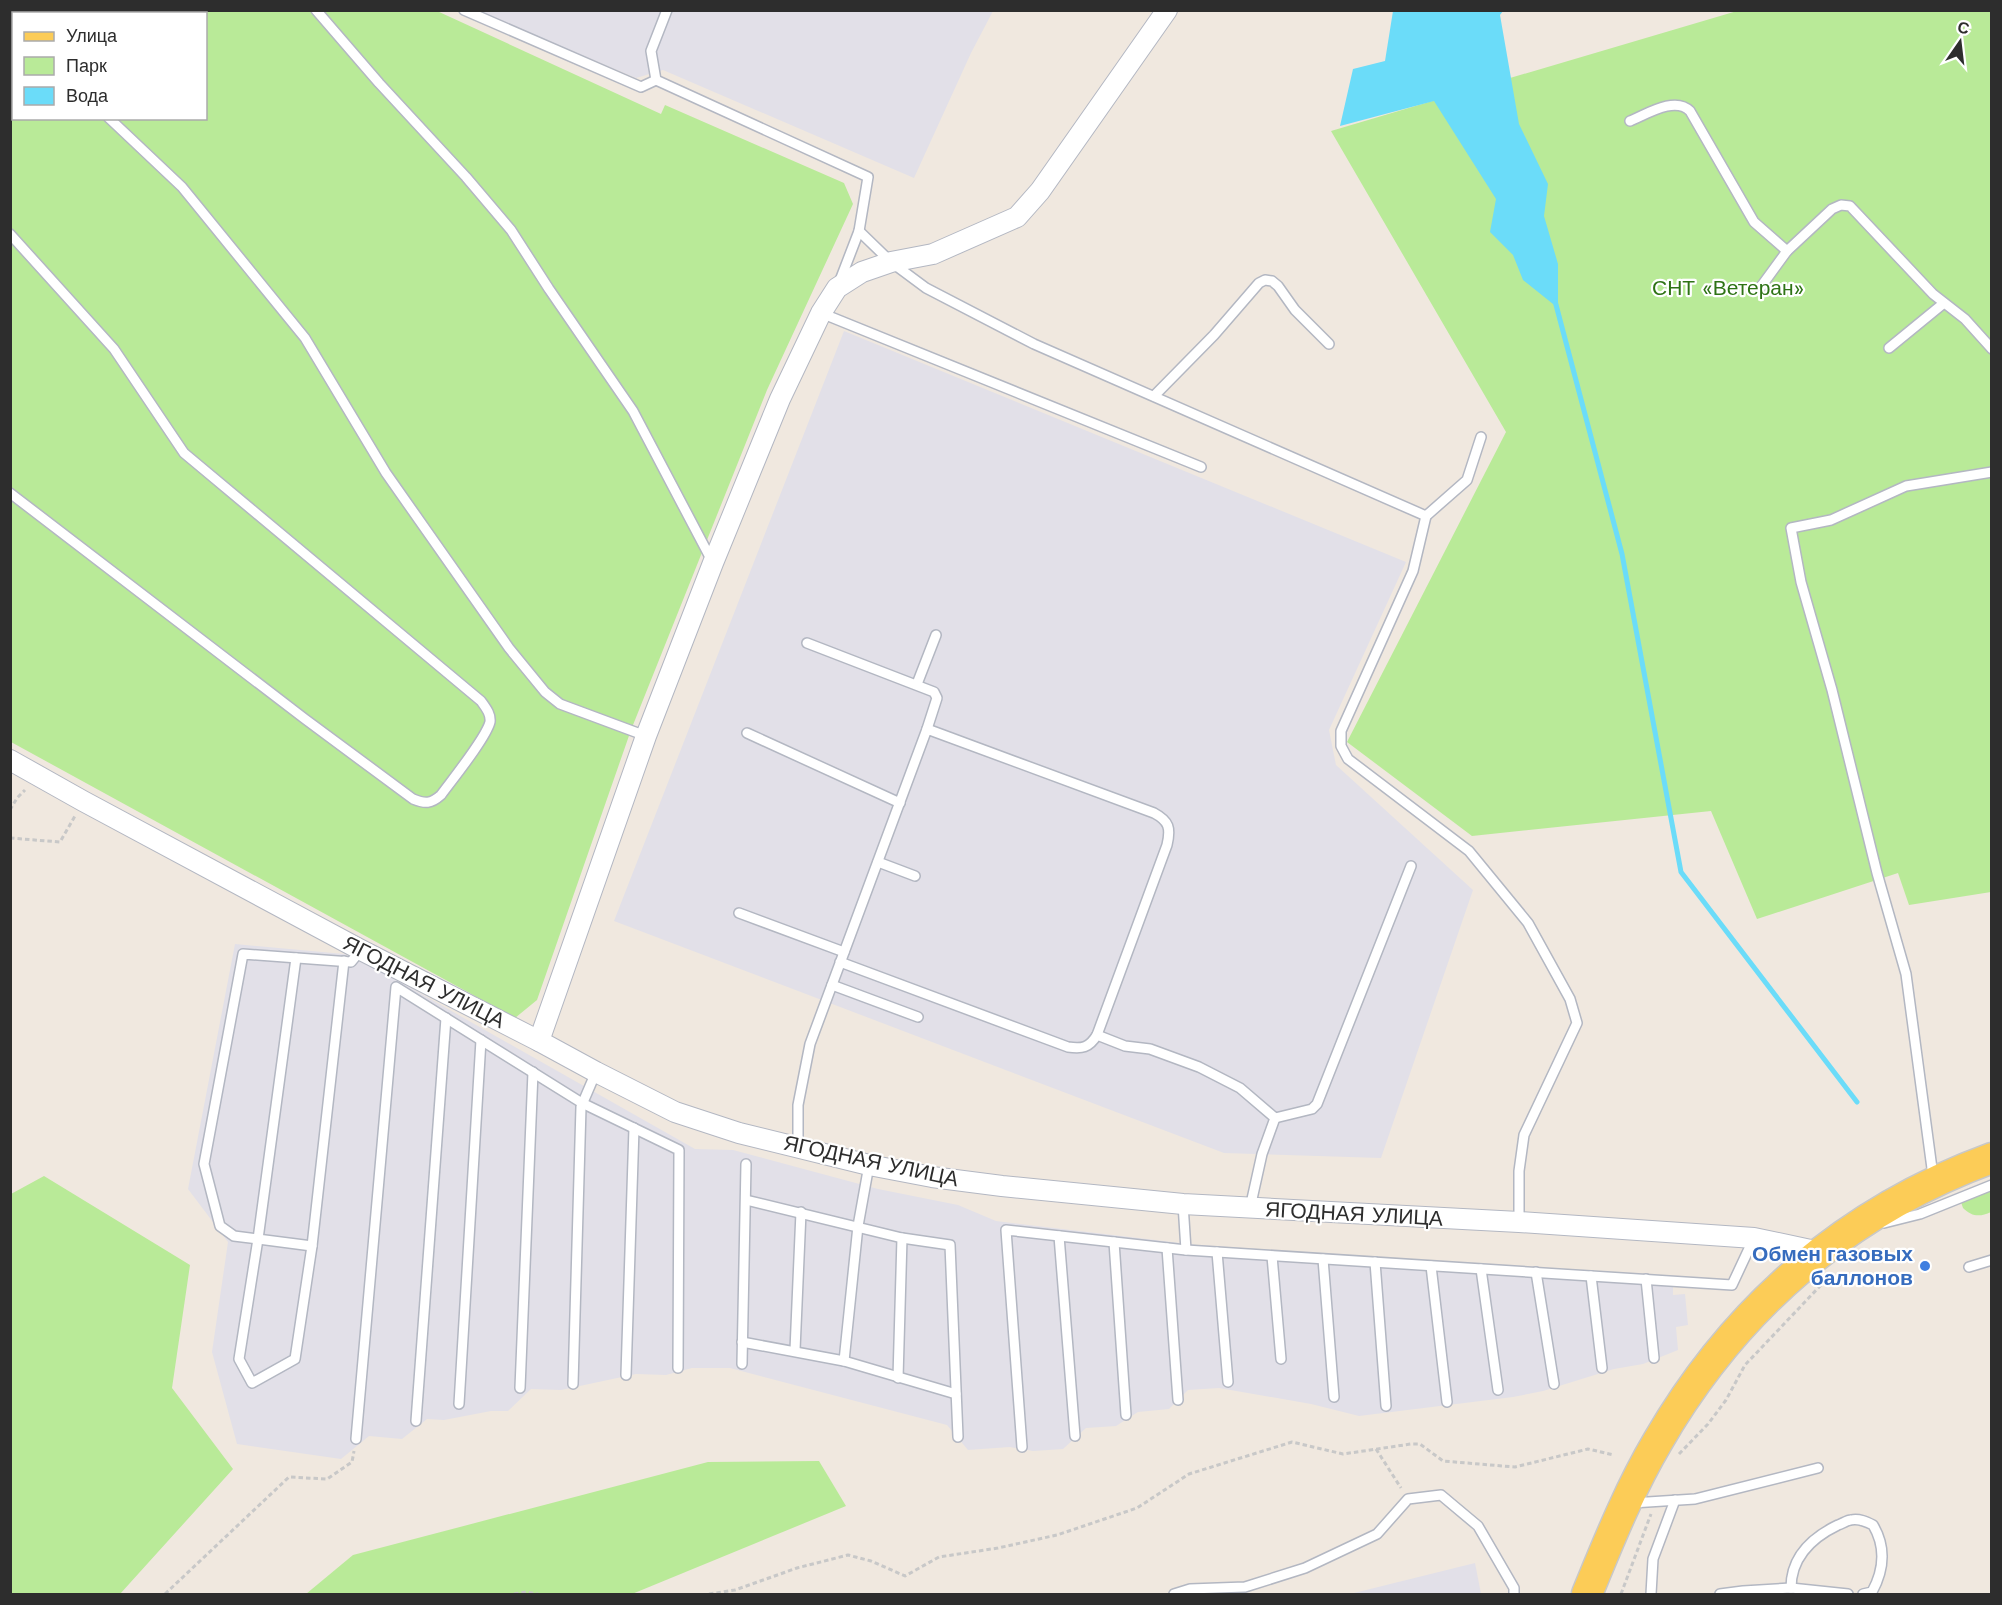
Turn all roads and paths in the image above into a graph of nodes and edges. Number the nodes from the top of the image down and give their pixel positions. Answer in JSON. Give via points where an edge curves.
{"nodes":[{"id":1,"x":316,"y":10,"type":"edge"},
{"id":2,"x":464,"y":10,"type":"edge"},
{"id":3,"x":667,"y":10,"type":"edge"},
{"id":4,"x":1167,"y":10,"type":"edge"},
{"id":5,"x":656,"y":80,"type":"junction"},
{"id":6,"x":111,"y":120,"type":"edge"},
{"id":7,"x":1630,"y":121,"type":"dead end"},
{"id":8,"x":859,"y":231,"type":"junction"},
{"id":9,"x":10,"y":234,"type":"edge"},
{"id":10,"x":1787,"y":251,"type":"junction"},
{"id":11,"x":891,"y":262,"type":"junction"},
{"id":12,"x":837,"y":288,"type":"junction"},
{"id":13,"x":1760,"y":288,"type":"dead end"},
{"id":14,"x":1944,"y":303,"type":"junction"},
{"id":15,"x":821,"y":313,"type":"junction"},
{"id":16,"x":1329,"y":344,"type":"dead end"},
{"id":17,"x":1889,"y":348,"type":"dead end"},
{"id":18,"x":1992,"y":349,"type":"edge"},
{"id":19,"x":1154,"y":396,"type":"junction"},
{"id":20,"x":1481,"y":437,"type":"dead end"},
{"id":21,"x":1201,"y":467,"type":"dead end"},
{"id":22,"x":1992,"y":472,"type":"edge"},
{"id":23,"x":10,"y":493,"type":"edge"},
{"id":24,"x":1426,"y":516,"type":"junction"},
{"id":25,"x":713,"y":563,"type":"junction"},
{"id":26,"x":936,"y":635,"type":"dead end"},
{"id":27,"x":807,"y":643,"type":"dead end"},
{"id":28,"x":917,"y":684,"type":"junction"},
{"id":29,"x":927,"y":729,"type":"junction"},
{"id":30,"x":747,"y":734,"type":"dead end"},
{"id":31,"x":646,"y":736,"type":"junction"},
{"id":32,"x":10,"y":760,"type":"edge"},
{"id":33,"x":40,"y":777,"type":"junction"},
{"id":34,"x":83,"y":801,"type":"junction"},
{"id":35,"x":900,"y":803,"type":"junction"},
{"id":36,"x":10,"y":810,"type":"edge"},
{"id":37,"x":10,"y":838,"type":"edge"},
{"id":38,"x":878,"y":862,"type":"junction"},
{"id":39,"x":1411,"y":866,"type":"dead end"},
{"id":40,"x":915,"y":876,"type":"dead end"},
{"id":41,"x":739,"y":913,"type":"dead end"},
{"id":42,"x":361,"y":950,"type":"junction"},
{"id":43,"x":844,"y":952,"type":"junction"},
{"id":44,"x":296,"y":958,"type":"junction"},
{"id":45,"x":344,"y":961,"type":"junction"},
{"id":46,"x":840,"y":962,"type":"junction"},
{"id":47,"x":832,"y":985,"type":"junction"},
{"id":48,"x":918,"y":1017,"type":"dead end"},
{"id":49,"x":446,"y":1018,"type":"junction"},
{"id":50,"x":1097,"y":1035,"type":"junction"},
{"id":51,"x":481,"y":1040,"type":"junction"},
{"id":52,"x":539,"y":1041,"type":"junction"},
{"id":53,"x":533,"y":1072,"type":"junction"},
{"id":54,"x":596,"y":1072,"type":"junction"},
{"id":55,"x":582,"y":1103,"type":"junction"},
{"id":56,"x":1275,"y":1118,"type":"junction"},
{"id":57,"x":634,"y":1128,"type":"junction"},
{"id":58,"x":798,"y":1148,"type":"junction"},
{"id":59,"x":1992,"y":1158,"type":"edge"},
{"id":60,"x":746,"y":1164,"type":"dead end"},
{"id":61,"x":869,"y":1165,"type":"junction"},
{"id":62,"x":1934,"y":1182,"type":"junction"},
{"id":63,"x":1992,"y":1185,"type":"edge"},
{"id":64,"x":746,"y":1200,"type":"junction"},
{"id":65,"x":1183,"y":1204,"type":"junction"},
{"id":66,"x":1250,"y":1208,"type":"junction"},
{"id":67,"x":801,"y":1212,"type":"junction"},
{"id":68,"x":1519,"y":1222,"type":"junction"},
{"id":69,"x":858,"y":1226,"type":"junction"},
{"id":70,"x":1059,"y":1236,"type":"junction"},
{"id":71,"x":902,"y":1238,"type":"junction"},
{"id":72,"x":1754,"y":1238,"type":"junction"},
{"id":73,"x":258,"y":1239,"type":"junction"},
{"id":74,"x":1114,"y":1242,"type":"junction"},
{"id":75,"x":1832,"y":1243,"type":"junction"},
{"id":76,"x":312,"y":1246,"type":"junction"},
{"id":77,"x":1167,"y":1248,"type":"junction"},
{"id":78,"x":1186,"y":1250,"type":"junction"},
{"id":79,"x":1217,"y":1252,"type":"junction"},
{"id":80,"x":1272,"y":1256,"type":"junction"},
{"id":81,"x":1323,"y":1259,"type":"junction"},
{"id":82,"x":1992,"y":1260,"type":"edge"},
{"id":83,"x":1375,"y":1262,"type":"junction"},
{"id":84,"x":1431,"y":1266,"type":"junction"},
{"id":85,"x":1969,"y":1267,"type":"dead end"},
{"id":86,"x":1481,"y":1269,"type":"junction"},
{"id":87,"x":1536,"y":1272,"type":"junction"},
{"id":88,"x":1591,"y":1276,"type":"junction"},
{"id":89,"x":1646,"y":1279,"type":"junction"},
{"id":90,"x":1824,"y":1281,"type":"dead end"},
{"id":91,"x":742,"y":1342,"type":"junction"},
{"id":92,"x":795,"y":1350,"type":"junction"},
{"id":93,"x":1654,"y":1358,"type":"dead end"},
{"id":94,"x":1281,"y":1359,"type":"dead end"},
{"id":95,"x":844,"y":1361,"type":"junction"},
{"id":96,"x":742,"y":1364,"type":"dead end"},
{"id":97,"x":678,"y":1368,"type":"dead end"},
{"id":98,"x":1602,"y":1368,"type":"dead end"},
{"id":99,"x":626,"y":1375,"type":"dead end"},
{"id":100,"x":898,"y":1378,"type":"junction"},
{"id":101,"x":1228,"y":1382,"type":"dead end"},
{"id":102,"x":573,"y":1384,"type":"dead end"},
{"id":103,"x":1554,"y":1384,"type":"dead end"},
{"id":104,"x":520,"y":1388,"type":"dead end"},
{"id":105,"x":1498,"y":1390,"type":"dead end"},
{"id":106,"x":956,"y":1394,"type":"junction"},
{"id":107,"x":1334,"y":1397,"type":"dead end"},
{"id":108,"x":1178,"y":1400,"type":"dead end"},
{"id":109,"x":1447,"y":1402,"type":"dead end"},
{"id":110,"x":459,"y":1404,"type":"dead end"},
{"id":111,"x":1386,"y":1406,"type":"dead end"},
{"id":112,"x":1126,"y":1415,"type":"dead end"},
{"id":113,"x":416,"y":1422,"type":"dead end"},
{"id":114,"x":1076,"y":1436,"type":"dead end"},
{"id":115,"x":958,"y":1437,"type":"dead end"},
{"id":116,"x":356,"y":1439,"type":"joint"},
{"id":117,"x":1022,"y":1447,"type":"dead end"},
{"id":118,"x":1376,"y":1449,"type":"junction"},
{"id":119,"x":1614,"y":1455,"type":"dead end"},
{"id":120,"x":1676,"y":1457,"type":"dead end"},
{"id":121,"x":1818,"y":1468,"type":"dead end"},
{"id":122,"x":1408,"y":1499,"type":"junction"},
{"id":123,"x":1675,"y":1500,"type":"junction"},
{"id":124,"x":1641,"y":1502,"type":"junction"},
{"id":125,"x":1791,"y":1588,"type":"junction"},
{"id":126,"x":165,"y":1594,"type":"edge"},
{"id":127,"x":514,"y":1594,"type":"edge"},
{"id":128,"x":538,"y":1594,"type":"edge"},
{"id":129,"x":709,"y":1594,"type":"edge"},
{"id":130,"x":1174,"y":1594,"type":"edge"},
{"id":131,"x":1514,"y":1594,"type":"edge"},
{"id":132,"x":1587,"y":1594,"type":"edge"},
{"id":133,"x":1621,"y":1594,"type":"edge"},
{"id":134,"x":1651,"y":1594,"type":"edge"},
{"id":135,"x":1720,"y":1594,"type":"edge"},
{"id":136,"x":1848,"y":1594,"type":"edge"},
{"id":137,"x":1863,"y":1594,"type":"edge"}],
"edges":[{"from":1,"to":25,"type":"lane","via":[[511,230],[633,411]]},
{"from":2,"to":5,"type":"lane","via":[[641,87]]},
{"from":3,"to":5,"type":"lane","via":[[651,51]]},
{"from":4,"to":11,"type":"street","via":[[1017,218],[933,254]]},
{"from":5,"to":8,"type":"lane","via":[[868,177]]},
{"from":6,"to":31,"type":"lane","via":[[182,187],[305,338],[386,473],[509,648],[545,692],[560,704]]},
{"from":7,"to":10,"type":"lane","via":[[1670,105],[1685,106],[1754,222]]},
{"from":8,"to":11,"type":"lane"},
{"from":8,"to":12,"type":"lane"},
{"from":9,"to":23,"type":"lane","via":[[114,349],[184,453],[481,701],[489,711],[485,734],[441,795],[433,802],[413,799]]},
{"from":10,"to":13,"type":"lane"},
{"from":10,"to":14,"type":"lane","via":[[1832,209],[1850,206]]},
{"from":11,"to":12,"type":"street","via":[[862,272]]},
{"from":11,"to":19,"type":"lane","via":[[926,288],[1034,344]]},
{"from":12,"to":15,"type":"street"},
{"from":14,"to":17,"type":"lane"},
{"from":14,"to":18,"type":"lane"},
{"from":15,"to":21,"type":"lane"},
{"from":15,"to":25,"type":"street","via":[[780,399]]},
{"from":16,"to":19,"type":"lane","via":[[1278,286],[1265,280]]},
{"from":19,"to":24,"type":"lane"},
{"from":20,"to":24,"type":"lane","via":[[1467,480]]},
{"from":22,"to":62,"type":"lane","via":[[1906,486],[1831,520],[1791,528],[1801,582],[1906,974]]},
{"from":24,"to":68,"type":"lane","via":[[1413,571],[1341,731],[1341,746],[1348,759],[1469,851],[1528,923],[1570,999],[1578,1023],[1524,1135]]},
{"from":25,"to":31,"type":"street"},
{"from":26,"to":28,"type":"lane"},
{"from":27,"to":28,"type":"lane"},
{"from":28,"to":29,"type":"lane","via":[[934,692],[937,698]]},
{"from":29,"to":35,"type":"lane"},
{"from":29,"to":50,"type":"lane","via":[[1166,820],[1171,831],[1167,845]]},
{"from":30,"to":35,"type":"lane"},
{"from":31,"to":52,"type":"street"},
{"from":32,"to":33,"type":"street","name":"ЯГОДНАЯ УЛИЦА"},
{"from":33,"to":34,"type":"street","name":"ЯГОДНАЯ УЛИЦА"},
{"from":33,"to":36,"type":"path"},
{"from":34,"to":37,"type":"path","via":[[60,842]]},
{"from":34,"to":42,"type":"street","name":"ЯГОДНАЯ УЛИЦА"},
{"from":35,"to":38,"type":"lane"},
{"from":38,"to":40,"type":"lane"},
{"from":38,"to":43,"type":"lane"},
{"from":39,"to":56,"type":"lane","via":[[1317,1104],[1312,1109]]},
{"from":41,"to":43,"type":"lane"},
{"from":42,"to":45,"type":"lane","via":[[351,962]]},
{"from":42,"to":52,"type":"street","name":"ЯГОДНАЯ УЛИЦА"},
{"from":43,"to":46,"type":"lane"},
{"from":44,"to":45,"type":"lane"},
{"from":44,"to":73,"type":"lane"},
{"from":44,"to":73,"type":"lane","via":[[243,954],[204,1164],[220,1226],[234,1236]]},
{"from":45,"to":76,"type":"lane"},
{"from":46,"to":47,"type":"lane"},
{"from":46,"to":50,"type":"lane","via":[[1068,1047],[1091,1045]]},
{"from":47,"to":48,"type":"lane"},
{"from":47,"to":58,"type":"lane","via":[[810,1044],[798,1105]]},
{"from":49,"to":51,"type":"lane"},
{"from":49,"to":113,"type":"lane"},
{"from":49,"to":116,"type":"lane","via":[[396,987]]},
{"from":50,"to":56,"type":"lane","via":[[1199,1067],[1240,1088]]},
{"from":51,"to":53,"type":"lane"},
{"from":51,"to":110,"type":"lane"},
{"from":52,"to":54,"type":"street","name":"ЯГОДНАЯ УЛИЦА"},
{"from":53,"to":55,"type":"lane"},
{"from":53,"to":104,"type":"lane"},
{"from":54,"to":55,"type":"lane"},
{"from":54,"to":58,"type":"street","name":"ЯГОДНАЯ УЛИЦА","via":[[675,1112]]},
{"from":55,"to":57,"type":"lane"},
{"from":55,"to":102,"type":"lane"},
{"from":56,"to":66,"type":"lane"},
{"from":57,"to":97,"type":"lane","via":[[679,1150]]},
{"from":57,"to":99,"type":"lane"},
{"from":58,"to":61,"type":"street","name":"ЯГОДНАЯ УЛИЦА"},
{"from":59,"to":62,"type":"main road"},
{"from":60,"to":64,"type":"lane"},
{"from":61,"to":65,"type":"street","name":"ЯГОДНАЯ УЛИЦА","via":[[1002,1186]]},
{"from":61,"to":69,"type":"lane"},
{"from":62,"to":75,"type":"main road","via":[[1871,1216]]},
{"from":63,"to":75,"type":"lane"},
{"from":64,"to":67,"type":"lane"},
{"from":64,"to":91,"type":"lane"},
{"from":65,"to":66,"type":"street","name":"ЯГОДНАЯ УЛИЦА"},
{"from":65,"to":78,"type":"lane"},
{"from":66,"to":68,"type":"street","name":"ЯГОДНАЯ УЛИЦА"},
{"from":67,"to":69,"type":"lane"},
{"from":67,"to":92,"type":"lane"},
{"from":68,"to":72,"type":"street","name":"ЯГОДНАЯ УЛИЦА"},
{"from":69,"to":71,"type":"lane"},
{"from":69,"to":95,"type":"lane"},
{"from":70,"to":74,"type":"lane"},
{"from":70,"to":114,"type":"lane"},
{"from":70,"to":117,"type":"lane","via":[[1006,1230]]},
{"from":71,"to":100,"type":"lane"},
{"from":71,"to":106,"type":"lane","via":[[950,1245]]},
{"from":72,"to":75,"type":"street","name":"ЯГОДНАЯ УЛИЦА"},
{"from":72,"to":89,"type":"lane","via":[[1732,1285]]},
{"from":73,"to":76,"type":"lane"},
{"from":73,"to":76,"type":"lane","via":[[239,1359],[252,1383],[296,1359]]},
{"from":74,"to":77,"type":"lane"},
{"from":74,"to":112,"type":"lane"},
{"from":75,"to":124,"type":"main road","via":[[1775,1291],[1698,1379],[1658,1442]]},
{"from":77,"to":78,"type":"lane"},
{"from":77,"to":108,"type":"lane"},
{"from":78,"to":79,"type":"lane"},
{"from":79,"to":80,"type":"lane"},
{"from":79,"to":101,"type":"lane"},
{"from":80,"to":81,"type":"lane"},
{"from":80,"to":94,"type":"lane"},
{"from":81,"to":83,"type":"lane"},
{"from":81,"to":107,"type":"lane"},
{"from":82,"to":85,"type":"lane"},
{"from":83,"to":84,"type":"lane"},
{"from":83,"to":111,"type":"lane"},
{"from":84,"to":86,"type":"lane"},
{"from":84,"to":109,"type":"lane"},
{"from":86,"to":87,"type":"lane"},
{"from":86,"to":105,"type":"lane"},
{"from":87,"to":88,"type":"lane"},
{"from":87,"to":103,"type":"lane"},
{"from":88,"to":89,"type":"lane"},
{"from":88,"to":98,"type":"lane"},
{"from":89,"to":93,"type":"lane"},
{"from":90,"to":120,"type":"path","via":[[1745,1365],[1726,1400]]},
{"from":91,"to":92,"type":"lane"},
{"from":91,"to":96,"type":"lane"},
{"from":92,"to":95,"type":"lane"},
{"from":95,"to":100,"type":"lane"},
{"from":100,"to":106,"type":"lane"},
{"from":106,"to":115,"type":"lane"},
{"from":116,"to":126,"type":"path","via":[[352,1462],[327,1479],[290,1477]]},
{"from":118,"to":119,"type":"path","via":[[1420,1444],[1443,1461],[1515,1467],[1588,1449]]},
{"from":118,"to":122,"type":"path"},
{"from":118,"to":129,"type":"path","via":[[1343,1454],[1292,1442],[1189,1474],[1137,1508],[1057,1534],[939,1557],[905,1576],[848,1555],[735,1590]]},
{"from":121,"to":123,"type":"lane","via":[[1695,1499]]},
{"from":122,"to":130,"type":"lane","via":[[1377,1534],[1305,1568],[1245,1587],[1190,1589]]},
{"from":122,"to":131,"type":"lane","via":[[1441,1495],[1478,1526]]},
{"from":123,"to":124,"type":"lane"},
{"from":123,"to":134,"type":"lane","via":[[1653,1559]]},
{"from":124,"to":132,"type":"main road"},
{"from":124,"to":133,"type":"path"},
{"from":125,"to":135,"type":"lane"},
{"from":125,"to":136,"type":"lane"},
{"from":125,"to":137,"type":"lane","via":[[1791,1572],[1804,1551],[1820,1534],[1851,1519],[1873,1525],[1883,1549],[1880,1577],[1872,1592]]},
{"from":127,"to":128,"type":"path"}]}
